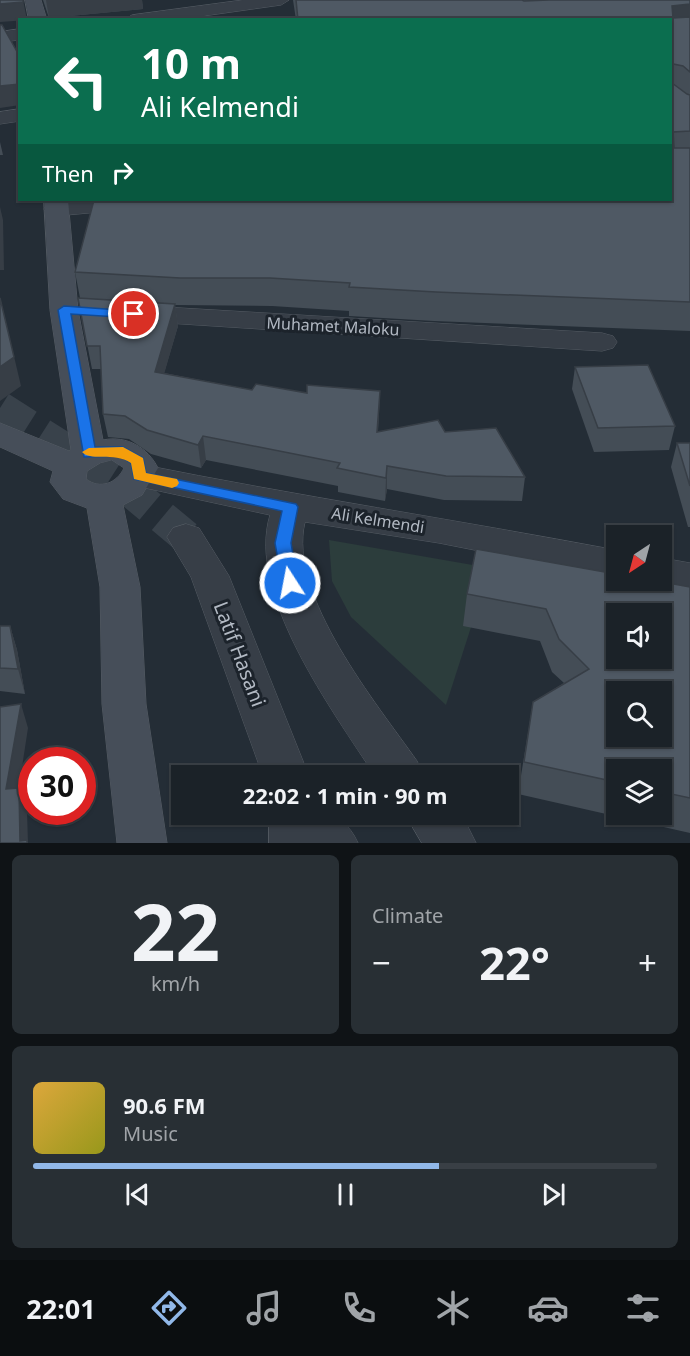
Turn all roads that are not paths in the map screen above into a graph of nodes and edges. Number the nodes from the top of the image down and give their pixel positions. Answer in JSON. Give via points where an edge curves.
{"nodes":[{"id":1,"x":33,"y":0,"type":"edge"},
{"id":2,"x":280,"y":0,"type":"edge"},
{"id":3,"x":38,"y":18,"type":"edge"},
{"id":4,"x":147,"y":18,"type":"edge"},
{"id":5,"x":18,"y":34,"type":"edge"},
{"id":6,"x":0,"y":37,"type":"edge"},
{"id":7,"x":18,"y":115,"type":"edge"},
{"id":8,"x":0,"y":118,"type":"edge"},
{"id":9,"x":129,"y":201,"type":"edge"},
{"id":10,"x":56,"y":204,"type":"edge"},
{"id":11,"x":84,"y":311,"type":"junction"},
{"id":12,"x":602,"y":342,"type":"dead end"},
{"id":13,"x":0,"y":434,"type":"edge"},
{"id":14,"x":80,"y":460,"type":"junction"},
{"id":15,"x":139,"y":476,"type":"junction"},
{"id":16,"x":103,"y":497,"type":"junction"},
{"id":17,"x":291,"y":507,"type":"junction"},
{"id":18,"x":186,"y":537,"type":"tunnel mouth"},
{"id":19,"x":606,"y":562,"type":"edge"},
{"id":20,"x":672,"y":574,"type":"edge"},
{"id":21,"x":690,"y":578,"type":"edge"},
{"id":22,"x":282,"y":765,"type":"edge"},
{"id":23,"x":394,"y":765,"type":"edge"},
{"id":24,"x":293,"y":825,"type":"edge"},
{"id":25,"x":312,"y":825,"type":"edge"},
{"id":26,"x":437,"y":825,"type":"edge"},
{"id":27,"x":142,"y":843,"type":"edge"},
{"id":28,"x":294,"y":843,"type":"edge"},
{"id":29,"x":333,"y":843,"type":"edge"},
{"id":30,"x":451,"y":843,"type":"edge"}],
"edges":[{"from":1,"to":3,"type":"main road"},
{"from":2,"to":4,"type":"street"},
{"from":5,"to":6,"type":"street"},
{"from":7,"to":8,"type":"street"},
{"from":9,"to":10,"type":"street"},
{"from":10,"to":11,"type":"main road"},
{"from":11,"to":12,"type":"street","name":"Muhamet Maloku"},
{"from":11,"to":14,"type":"main road"},
{"from":13,"to":14,"type":"main road"},
{"from":14,"to":15,"type":"main road","via":[[101,450],[123,451],[138,461]]},
{"from":14,"to":16,"type":"main road","via":[[68,482],[73,489],[91,497]]},
{"from":15,"to":16,"type":"main road","via":[[126,490]]},
{"from":15,"to":17,"type":"street","name":"Ali Kelmendi"},
{"from":16,"to":27,"type":"main road","via":[[120,587],[124,704]]},
{"from":17,"to":19,"type":"street","name":"Ali Kelmendi"},
{"from":17,"to":23,"type":"street","via":[[283,543],[290,583],[336,679]]},
{"from":18,"to":22,"type":"street","name":"Latif Hasani","via":[[210,576]]},
{"from":20,"to":21,"type":"street"},
{"from":24,"to":28,"type":"street"},
{"from":25,"to":29,"type":"street"},
{"from":26,"to":30,"type":"street"}]}
